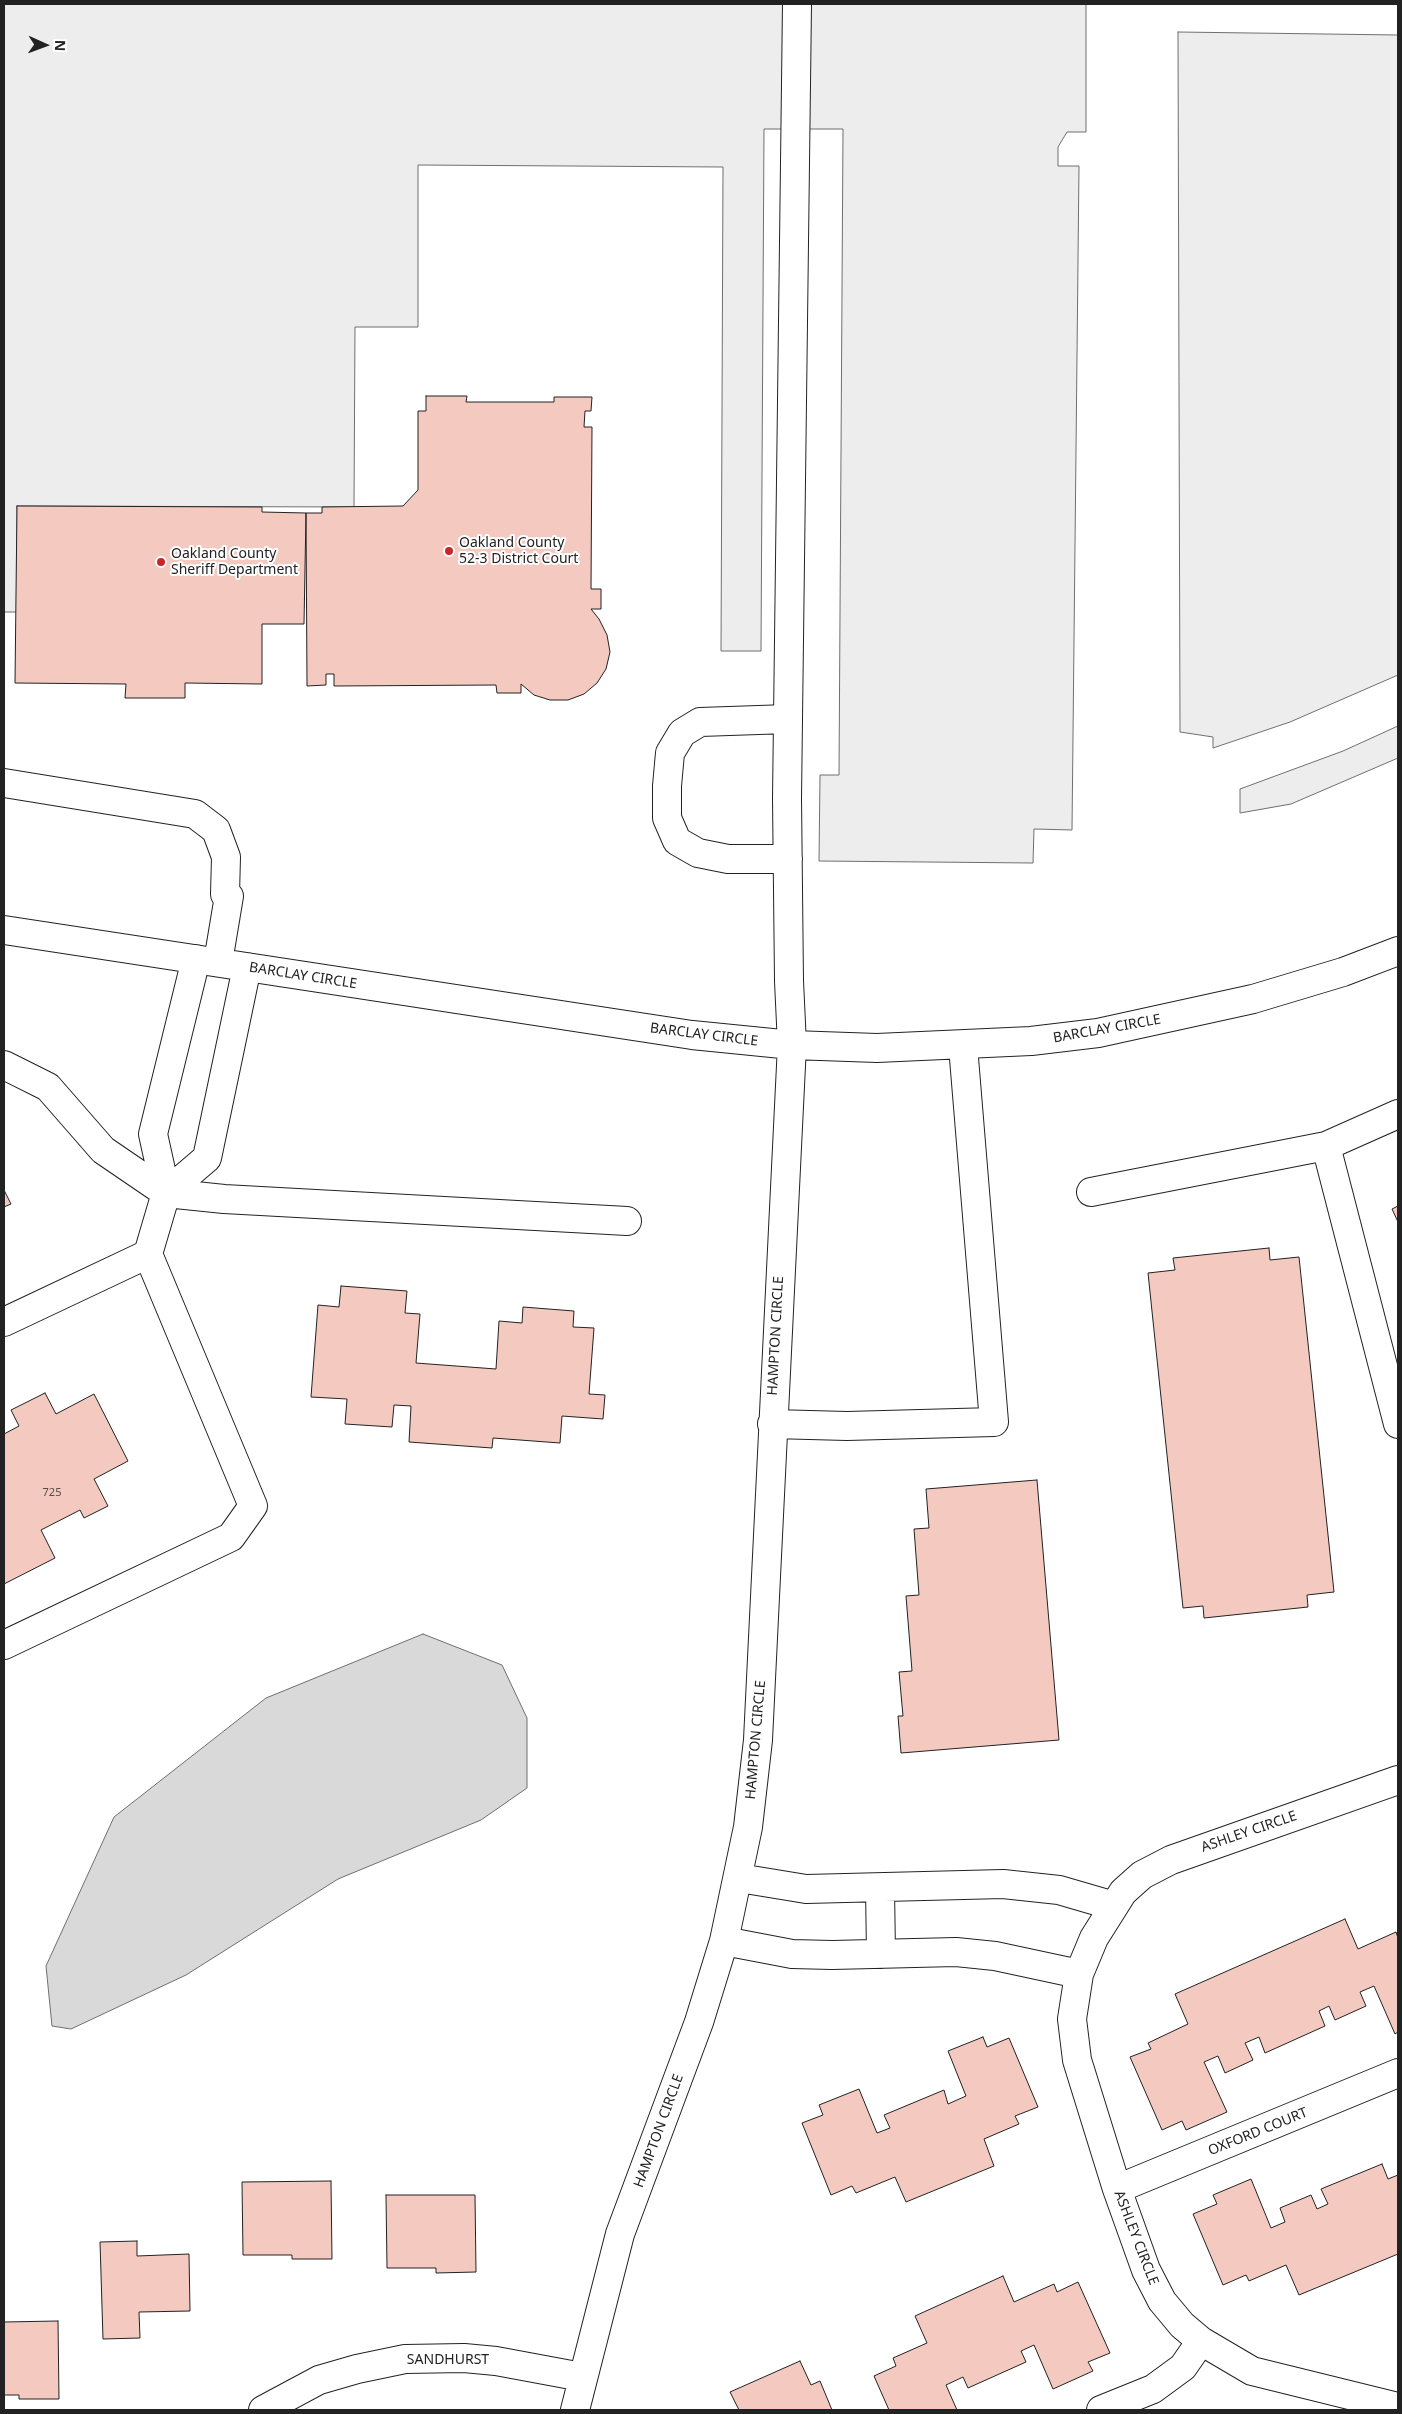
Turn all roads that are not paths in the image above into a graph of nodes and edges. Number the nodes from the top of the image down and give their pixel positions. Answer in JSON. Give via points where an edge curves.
{"nodes":[{"id":1,"x":797,"y":4,"type":"edge"},
{"id":2,"x":788,"y":719,"type":"junction"},
{"id":3,"x":4,"y":783,"type":"edge"},
{"id":4,"x":788,"y":859,"type":"junction"},
{"id":5,"x":4,"y":930,"type":"edge"},
{"id":6,"x":1398,"y":951,"type":"edge"},
{"id":7,"x":207,"y":961,"type":"junction"},
{"id":8,"x":247,"y":967,"type":"junction"},
{"id":9,"x":792,"y":1045,"type":"junction"},
{"id":10,"x":963,"y":1046,"type":"junction"},
{"id":11,"x":4,"y":1065,"type":"edge"},
{"id":12,"x":1398,"y":1114,"type":"edge"},
{"id":13,"x":1326,"y":1146,"type":"junction"},
{"id":14,"x":1091,"y":1192,"type":"dead end"},
{"id":15,"x":166,"y":1193,"type":"junction"},
{"id":16,"x":627,"y":1221,"type":"dead end"},
{"id":17,"x":148,"y":1254,"type":"junction"},
{"id":18,"x":4,"y":1322,"type":"edge"},
{"id":19,"x":772,"y":1424,"type":"junction"},
{"id":20,"x":1398,"y":1424,"type":"edge"},
{"id":21,"x":4,"y":1645,"type":"edge"},
{"id":22,"x":1398,"y":1780,"type":"edge"},
{"id":23,"x":739,"y":1878,"type":"junction"},
{"id":24,"x":880,"y":1888,"type":"junction"},
{"id":25,"x":1114,"y":1906,"type":"junction"},
{"id":26,"x":724,"y":1942,"type":"junction"},
{"id":27,"x":881,"y":1954,"type":"junction"},
{"id":28,"x":1079,"y":1974,"type":"junction"},
{"id":29,"x":1398,"y":2073,"type":"edge"},
{"id":30,"x":1117,"y":2189,"type":"junction"},
{"id":31,"x":1200,"y":2340,"type":"junction"},
{"id":32,"x":582,"y":2377,"type":"junction"},
{"id":33,"x":1332,"y":2400,"type":"edge"},
{"id":34,"x":1398,"y":2407,"type":"edge"},
{"id":35,"x":263,"y":2410,"type":"edge"},
{"id":36,"x":575,"y":2410,"type":"edge"},
{"id":37,"x":1101,"y":2410,"type":"edge"}],
"edges":[{"from":1,"to":2,"type":"street","name":"HAMPTON CIRCLE"},
{"from":2,"to":4,"type":"street","name":"HAMPTON CIRCLE"},
{"from":2,"to":4,"type":"street","via":[[700,722],[682,734],[670,753],[667,786],[667,818],[677,841],[698,853],[728,858]]},
{"from":3,"to":7,"type":"street","via":[[195,814],[216,830],[226,857],[225,894],[229,896]]},
{"from":4,"to":9,"type":"street","name":"HAMPTON CIRCLE"},
{"from":5,"to":7,"type":"street","name":"BARCLAY CIRCLE"},
{"from":6,"to":10,"type":"street","name":"BARCLAY CIRCLE","via":[[1343,972],[1253,999],[1166,1019],[1073,1037]]},
{"from":7,"to":8,"type":"street","name":"BARCLAY CIRCLE"},
{"from":7,"to":15,"type":"street","via":[[152,1134]]},
{"from":8,"to":9,"type":"street","name":"BARCLAY CIRCLE","via":[[692,1035]]},
{"from":8,"to":15,"type":"street","via":[[207,1158]]},
{"from":9,"to":10,"type":"street","name":"BARCLAY CIRCLE","via":[[877,1048]]},
{"from":9,"to":19,"type":"street","name":"HAMPTON CIRCLE"},
{"from":10,"to":19,"type":"street","via":[[994,1422],[846,1426]]},
{"from":11,"to":15,"type":"street","via":[[48,1087],[102,1150]]},
{"from":12,"to":13,"type":"street"},
{"from":13,"to":14,"type":"street"},
{"from":13,"to":20,"type":"street"},
{"from":15,"to":16,"type":"street","via":[[234,1200]]},
{"from":15,"to":17,"type":"street"},
{"from":17,"to":18,"type":"street"},
{"from":17,"to":21,"type":"street","via":[[253,1506],[231,1537]]},
{"from":19,"to":23,"type":"street","name":"HAMPTON CIRCLE","via":[[758,1740]]},
{"from":22,"to":25,"type":"street","name":"ASHLEY CIRCLE","via":[[1171,1860],[1142,1875],[1123,1892]]},
{"from":23,"to":24,"type":"street","via":[[806,1889]]},
{"from":23,"to":26,"type":"street","name":"HAMPTON CIRCLE"},
{"from":24,"to":25,"type":"street","via":[[1003,1884],[1059,1890]]},
{"from":24,"to":27,"type":"street"},
{"from":25,"to":28,"type":"street","name":"ASHLEY CIRCLE","via":[[1094,1938]]},
{"from":26,"to":27,"type":"street","via":[[792,1954]]},
{"from":26,"to":32,"type":"street","name":"HAMPTON CIRCLE","via":[[700,2022],[620,2234]]},
{"from":27,"to":28,"type":"street","via":[[956,1952]]},
{"from":28,"to":30,"type":"street","name":"ASHLEY CIRCLE","via":[[1072,2019],[1077,2060]]},
{"from":29,"to":30,"type":"street","name":"OXFORD COURT"},
{"from":30,"to":31,"type":"street","name":"ASHLEY CIRCLE","via":[[1146,2270],[1162,2301]]},
{"from":31,"to":33,"type":"street","name":"ASHLEY CIRCLE","via":[[1252,2371]]},
{"from":31,"to":37,"type":"street","via":[[1183,2367],[1153,2389]]},
{"from":32,"to":35,"type":"street","name":"SANDHURST","via":[[496,2361],[405,2359],[319,2380]]},
{"from":32,"to":36,"type":"street","name":"HAMPTON CIRCLE"},
{"from":33,"to":34,"type":"street","name":"ASHLEY CIRCLE"}]}
